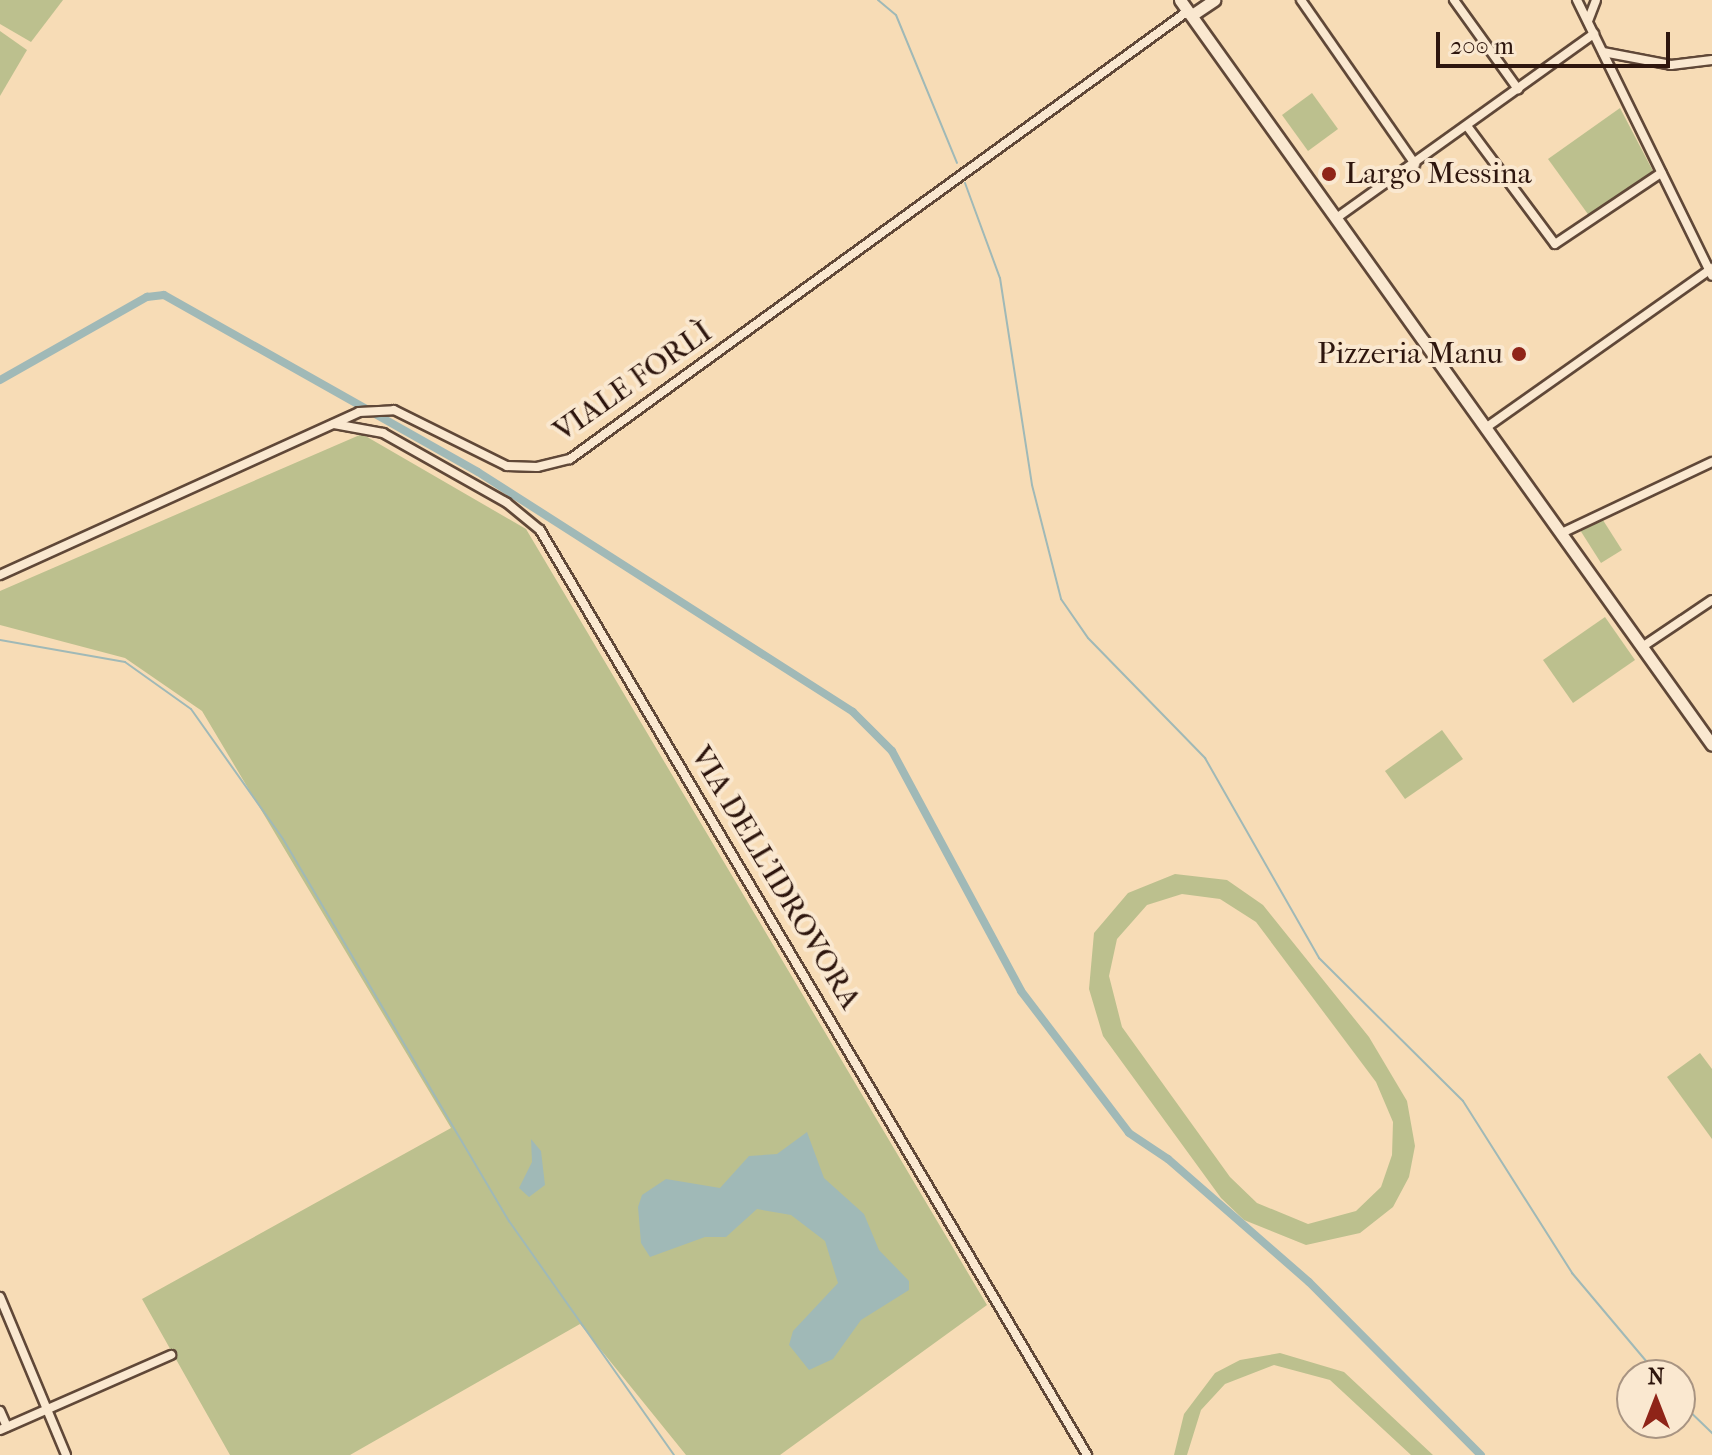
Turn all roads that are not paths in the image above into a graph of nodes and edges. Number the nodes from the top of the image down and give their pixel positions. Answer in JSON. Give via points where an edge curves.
{"nodes":[{"id":1,"x":1214,"y":0,"type":"edge"},
{"id":2,"x":1301,"y":0,"type":"edge"},
{"id":3,"x":1454,"y":0,"type":"edge"},
{"id":4,"x":1577,"y":0,"type":"edge"},
{"id":5,"x":1596,"y":0,"type":"edge"},
{"id":6,"x":1188,"y":7,"type":"edge"},
{"id":7,"x":1588,"y":21,"type":"junction"},
{"id":8,"x":1594,"y":34,"type":"junction"},
{"id":9,"x":1603,"y":52,"type":"junction"},
{"id":10,"x":1712,"y":60,"type":"edge"},
{"id":11,"x":1518,"y":89,"type":"junction"},
{"id":12,"x":1467,"y":126,"type":"junction"},
{"id":13,"x":1415,"y":164,"type":"junction"},
{"id":14,"x":1661,"y":173,"type":"junction"},
{"id":15,"x":1338,"y":217,"type":"junction"},
{"id":16,"x":1711,"y":271,"type":"edge"},
{"id":17,"x":334,"y":424,"type":"junction"},
{"id":18,"x":1487,"y":427,"type":"junction"},
{"id":19,"x":1712,"y":462,"type":"edge"},
{"id":20,"x":1564,"y":532,"type":"junction"},
{"id":21,"x":0,"y":575,"type":"edge"},
{"id":22,"x":1712,"y":600,"type":"edge"},
{"id":23,"x":1642,"y":647,"type":"junction"},
{"id":24,"x":1712,"y":745,"type":"edge"},
{"id":25,"x":0,"y":1297,"type":"edge"},
{"id":26,"x":171,"y":1355,"type":"dead end"},
{"id":27,"x":46,"y":1410,"type":"junction"},
{"id":28,"x":0,"y":1411,"type":"edge"},
{"id":29,"x":4,"y":1428,"type":"edge"},
{"id":30,"x":66,"y":1455,"type":"edge"},
{"id":31,"x":1087,"y":1455,"type":"edge"}],
"edges":[{"from":1,"to":6,"type":"street"},
{"from":2,"to":13,"type":"street"},
{"from":3,"to":11,"type":"street"},
{"from":4,"to":7,"type":"street"},
{"from":5,"to":7,"type":"street"},
{"from":6,"to":15,"type":"street"},
{"from":6,"to":17,"type":"street","name":"VIALE FORLÌ","via":[[570,459],[537,467],[503,465],[399,411],[359,412]]},
{"from":7,"to":8,"type":"street"},
{"from":8,"to":9,"type":"street"},
{"from":8,"to":11,"type":"street"},
{"from":9,"to":10,"type":"street","via":[[1665,65]]},
{"from":9,"to":14,"type":"street"},
{"from":11,"to":12,"type":"street"},
{"from":12,"to":13,"type":"street"},
{"from":12,"to":14,"type":"street","via":[[1555,244]]},
{"from":13,"to":15,"type":"street"},
{"from":14,"to":16,"type":"street"},
{"from":15,"to":18,"type":"street"},
{"from":16,"to":18,"type":"street"},
{"from":17,"to":21,"type":"street","name":"VIALE FORLÌ"},
{"from":17,"to":31,"type":"street","name":"VIA DELL'IDROVORA","via":[[383,433],[507,503],[540,530]]},
{"from":18,"to":20,"type":"street"},
{"from":19,"to":20,"type":"street"},
{"from":20,"to":23,"type":"street"},
{"from":22,"to":23,"type":"street"},
{"from":23,"to":24,"type":"street"},
{"from":25,"to":27,"type":"street"},
{"from":26,"to":27,"type":"street"},
{"from":27,"to":29,"type":"street"},
{"from":27,"to":30,"type":"street"},
{"from":28,"to":29,"type":"street"}]}
